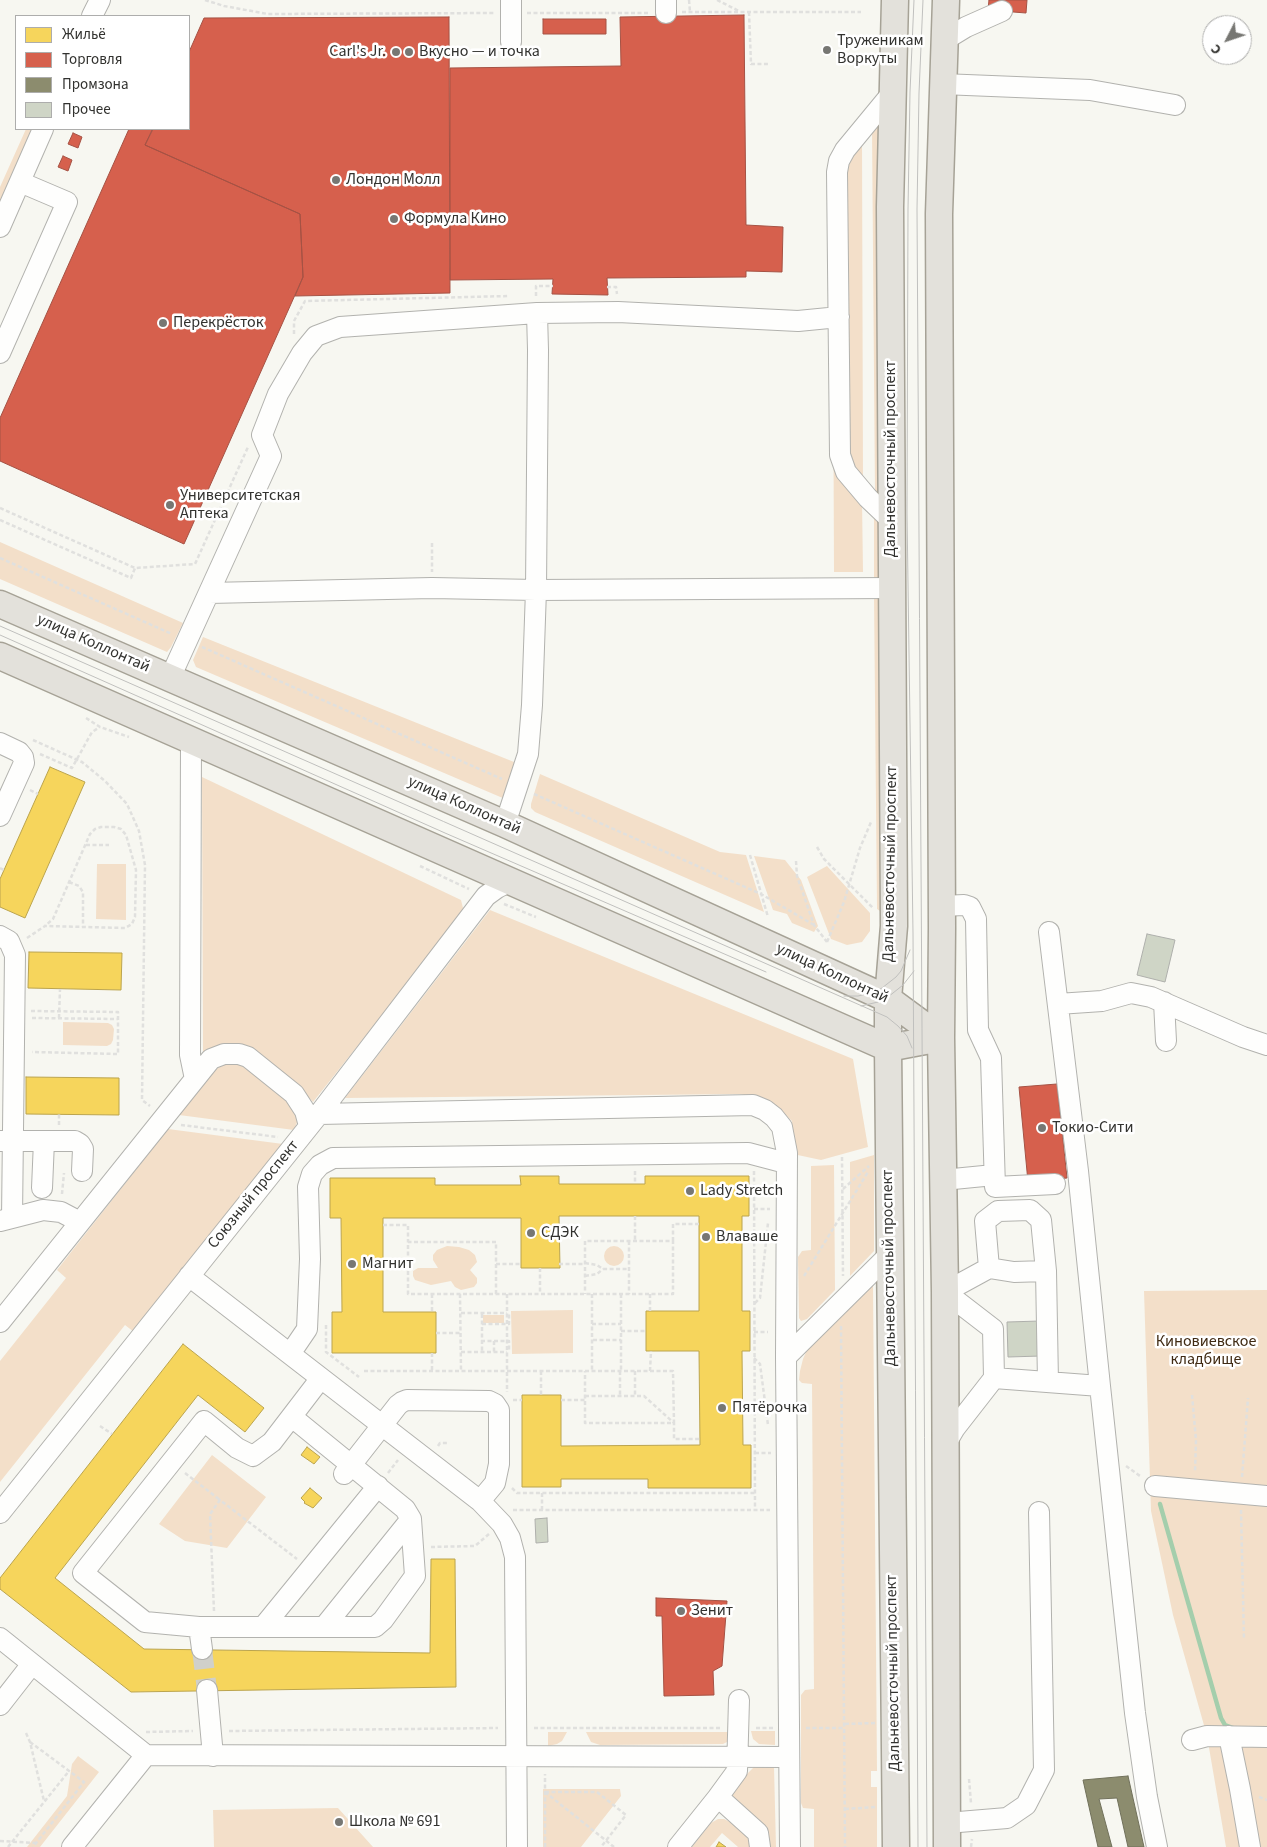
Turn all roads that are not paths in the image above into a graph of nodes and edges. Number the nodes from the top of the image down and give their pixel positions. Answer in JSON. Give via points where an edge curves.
{"nodes":[{"id":1,"x":100,"y":0,"type":"edge"},
{"id":2,"x":895,"y":0,"type":"edge"},
{"id":3,"x":946,"y":0,"type":"edge"},
{"id":4,"x":511,"y":7,"type":"edge"},
{"id":5,"x":1002,"y":11,"type":"dead end"},
{"id":6,"x":92,"y":15,"type":"edge"},
{"id":7,"x":943,"y":41,"type":"junction"},
{"id":8,"x":511,"y":42,"type":"dead end"},
{"id":9,"x":942,"y":84,"type":"junction"},
{"id":10,"x":892,"y":92,"type":"junction"},
{"id":11,"x":1175,"y":105,"type":"dead end"},
{"id":12,"x":43,"y":130,"type":"edge"},
{"id":13,"x":20,"y":182,"type":"junction"},
{"id":14,"x":0,"y":226,"type":"edge"},
{"id":15,"x":537,"y":304,"type":"junction"},
{"id":16,"x":839,"y":317,"type":"junction"},
{"id":17,"x":1,"y":350,"type":"edge"},
{"id":18,"x":891,"y":520,"type":"junction"},
{"id":19,"x":892,"y":588,"type":"junction"},
{"id":20,"x":536,"y":590,"type":"junction"},
{"id":21,"x":209,"y":592,"type":"junction"},
{"id":22,"x":0,"y":604,"type":"edge"},
{"id":23,"x":0,"y":656,"type":"edge"},
{"id":24,"x":170,"y":678,"type":"junction"},
{"id":25,"x":191,"y":740,"type":"junction"},
{"id":26,"x":0,"y":743,"type":"edge"},
{"id":27,"x":0,"y":816,"type":"edge"},
{"id":28,"x":505,"y":824,"type":"junction"},
{"id":29,"x":511,"y":881,"type":"junction"},
{"id":30,"x":942,"y":906,"type":"junction"},
{"id":31,"x":1049,"y":932,"type":"dead end"},
{"id":32,"x":6,"y":941,"type":"edge"},
{"id":33,"x":888,"y":998,"type":"junction"},
{"id":34,"x":1164,"y":1002,"type":"junction"},
{"id":35,"x":1058,"y":1004,"type":"junction"},
{"id":36,"x":941,"y":1038,"type":"junction"},
{"id":37,"x":1166,"y":1041,"type":"dead end"},
{"id":38,"x":1267,"y":1045,"type":"edge"},
{"id":39,"x":888,"y":1048,"type":"junction"},
{"id":40,"x":194,"y":1079,"type":"junction"},
{"id":41,"x":314,"y":1120,"type":"junction"},
{"id":42,"x":6,"y":1141,"type":"edge"},
{"id":43,"x":44,"y":1141,"type":"junction"},
{"id":44,"x":786,"y":1163,"type":"junction"},
{"id":45,"x":82,"y":1171,"type":"dead end"},
{"id":46,"x":943,"y":1180,"type":"junction"},
{"id":47,"x":995,"y":1181,"type":"junction"},
{"id":48,"x":1055,"y":1184,"type":"dead end"},
{"id":49,"x":42,"y":1188,"type":"dead end"},
{"id":50,"x":998,"y":1212,"type":"junction"},
{"id":51,"x":6,"y":1220,"type":"edge"},
{"id":52,"x":80,"y":1222,"type":"junction"},
{"id":53,"x":890,"y":1254,"type":"junction"},
{"id":54,"x":989,"y":1268,"type":"junction"},
{"id":55,"x":1046,"y":1271,"type":"junction"},
{"id":56,"x":189,"y":1276,"type":"junction"},
{"id":57,"x":945,"y":1292,"type":"junction"},
{"id":58,"x":0,"y":1322,"type":"edge"},
{"id":59,"x":290,"y":1354,"type":"junction"},
{"id":60,"x":786,"y":1357,"type":"junction"},
{"id":61,"x":322,"y":1378,"type":"junction"},
{"id":62,"x":994,"y":1378,"type":"junction"},
{"id":63,"x":1048,"y":1382,"type":"junction"},
{"id":64,"x":1100,"y":1386,"type":"junction"},
{"id":65,"x":292,"y":1417,"type":"junction"},
{"id":66,"x":382,"y":1425,"type":"junction"},
{"id":67,"x":944,"y":1446,"type":"junction"},
{"id":68,"x":348,"y":1469,"type":"junction"},
{"id":69,"x":378,"y":1486,"type":"junction"},
{"id":70,"x":1155,"y":1486,"type":"road end"},
{"id":71,"x":1267,"y":1496,"type":"edge"},
{"id":72,"x":483,"y":1497,"type":"junction"},
{"id":73,"x":1039,"y":1512,"type":"dead end"},
{"id":74,"x":0,"y":1513,"type":"edge"},
{"id":75,"x":411,"y":1519,"type":"junction"},
{"id":76,"x":263,"y":1627,"type":"junction"},
{"id":77,"x":324,"y":1627,"type":"junction"},
{"id":78,"x":207,"y":1628,"type":"junction"},
{"id":79,"x":0,"y":1638,"type":"edge"},
{"id":80,"x":202,"y":1649,"type":"tunnel mouth"},
{"id":81,"x":32,"y":1664,"type":"junction"},
{"id":82,"x":207,"y":1690,"type":"tunnel mouth"},
{"id":83,"x":739,"y":1700,"type":"dead end"},
{"id":84,"x":0,"y":1705,"type":"edge"},
{"id":85,"x":1229,"y":1736,"type":"junction"},
{"id":86,"x":1267,"y":1736,"type":"edge"},
{"id":87,"x":1192,"y":1740,"type":"dead end"},
{"id":88,"x":146,"y":1754,"type":"junction"},
{"id":89,"x":213,"y":1756,"type":"junction"},
{"id":90,"x":738,"y":1756,"type":"junction"},
{"id":91,"x":516,"y":1757,"type":"junction"},
{"id":92,"x":784,"y":1757,"type":"junction"},
{"id":93,"x":718,"y":1796,"type":"junction"},
{"id":94,"x":947,"y":1835,"type":"edge"},
{"id":95,"x":72,"y":1847,"type":"edge"},
{"id":96,"x":517,"y":1847,"type":"edge"},
{"id":97,"x":678,"y":1847,"type":"edge"},
{"id":98,"x":760,"y":1847,"type":"edge"},
{"id":99,"x":790,"y":1847,"type":"edge"},
{"id":100,"x":896,"y":1847,"type":"edge"},
{"id":101,"x":1157,"y":1847,"type":"edge"},
{"id":102,"x":1250,"y":1847,"type":"edge"}],
"edges":[{"from":1,"to":6,"type":"street"},
{"from":2,"to":10,"type":"main road","name":"Дальневосточный проспект"},
{"from":3,"to":7,"type":"main road"},
{"from":4,"to":8,"type":"street"},
{"from":5,"to":7,"type":"street"},
{"from":7,"to":9,"type":"main road"},
{"from":9,"to":11,"type":"street","via":[[1090,90]]},
{"from":9,"to":30,"type":"main road"},
{"from":10,"to":16,"type":"street","via":[[839,161]]},
{"from":10,"to":18,"type":"main road","name":"Дальневосточный проспект"},
{"from":12,"to":13,"type":"street"},
{"from":13,"to":14,"type":"street"},
{"from":13,"to":17,"type":"street","via":[[67,202]]},
{"from":15,"to":16,"type":"street","via":[[618,312],[798,321]]},
{"from":15,"to":20,"type":"street"},
{"from":15,"to":21,"type":"street","via":[[340,327],[316,336],[278,394],[262,435],[271,456]]},
{"from":16,"to":18,"type":"street","via":[[842,464],[868,498]]},
{"from":18,"to":19,"type":"main road","name":"Дальневосточный проспект"},
{"from":19,"to":20,"type":"street"},
{"from":19,"to":33,"type":"main road","name":"Дальневосточный проспект","via":[[894,926]]},
{"from":20,"to":21,"type":"street","via":[[432,588]]},
{"from":20,"to":28,"type":"street","via":[[529,749]]},
{"from":21,"to":24,"type":"street"},
{"from":22,"to":24,"type":"main road","name":"улица Коллонтай"},
{"from":23,"to":25,"type":"main road"},
{"from":24,"to":28,"type":"main road","name":"улица Коллонтай"},
{"from":25,"to":29,"type":"main road"},
{"from":25,"to":40,"type":"street","via":[[190,1054]]},
{"from":26,"to":27,"type":"street","via":[[19,752],[24,763]]},
{"from":28,"to":33,"type":"main road","name":"улица Коллонтай"},
{"from":29,"to":39,"type":"main road"},
{"from":29,"to":41,"type":"street","name":"Союзный проспект","via":[[486,896]]},
{"from":30,"to":36,"type":"main road"},
{"from":30,"to":47,"type":"street","via":[[970,908],[976,919],[978,1030],[991,1058]]},
{"from":31,"to":35,"type":"street"},
{"from":32,"to":42,"type":"street","via":[[15,954],[14,1052]]},
{"from":33,"to":36,"type":"main road","name":"улица Коллонтай"},
{"from":33,"to":39,"type":"main road","name":"Дальневосточный проспект"},
{"from":34,"to":35,"type":"street","via":[[1131,993],[1102,1001]]},
{"from":34,"to":37,"type":"street"},
{"from":34,"to":38,"type":"street"},
{"from":35,"to":64,"type":"street"},
{"from":36,"to":39,"type":"main road"},
{"from":36,"to":46,"type":"main road"},
{"from":39,"to":53,"type":"main road","name":"Дальневосточный проспект"},
{"from":40,"to":41,"type":"street","via":[[211,1059],[224,1054],[248,1057],[294,1094]]},
{"from":40,"to":52,"type":"street"},
{"from":41,"to":44,"type":"street","via":[[754,1105],[774,1117],[782,1127]]},
{"from":41,"to":56,"type":"street","name":"Союзный проспект"},
{"from":42,"to":43,"type":"street"},
{"from":42,"to":51,"type":"street"},
{"from":43,"to":45,"type":"street","via":[[75,1141],[80,1144],[83,1149]]},
{"from":43,"to":49,"type":"street"},
{"from":44,"to":59,"type":"street","via":[[748,1153],[333,1158],[320,1164],[308,1187],[310,1259],[307,1330]]},
{"from":44,"to":60,"type":"street"},
{"from":46,"to":47,"type":"street"},
{"from":46,"to":57,"type":"main road"},
{"from":47,"to":48,"type":"street"},
{"from":47,"to":50,"type":"street"},
{"from":50,"to":54,"type":"street","via":[[985,1222]]},
{"from":50,"to":55,"type":"street","via":[[1030,1210],[1042,1220]]},
{"from":51,"to":52,"type":"street","via":[[43,1210],[61,1212]]},
{"from":52,"to":58,"type":"street"},
{"from":53,"to":60,"type":"street"},
{"from":53,"to":100,"type":"main road","name":"Дальневосточный проспект"},
{"from":54,"to":55,"type":"street","via":[[1014,1272]]},
{"from":54,"to":57,"type":"street"},
{"from":55,"to":63,"type":"street"},
{"from":56,"to":59,"type":"street"},
{"from":56,"to":74,"type":"street","name":"Союзный проспект"},
{"from":57,"to":62,"type":"street","via":[[993,1328]]},
{"from":57,"to":67,"type":"main road"},
{"from":59,"to":61,"type":"street"},
{"from":60,"to":92,"type":"street"},
{"from":61,"to":65,"type":"street"},
{"from":61,"to":66,"type":"street"},
{"from":62,"to":63,"type":"street"},
{"from":62,"to":67,"type":"street"},
{"from":63,"to":64,"type":"street"},
{"from":64,"to":101,"type":"street","via":[[1135,1713]]},
{"from":65,"to":68,"type":"street"},
{"from":65,"to":78,"type":"street","via":[[272,1442],[253,1456],[237,1448],[204,1421],[83,1573],[145,1622]]},
{"from":66,"to":68,"type":"street"},
{"from":66,"to":72,"type":"street"},
{"from":66,"to":72,"type":"street","via":[[398,1404],[407,1400],[489,1401],[495,1404],[499,1410],[499,1464],[495,1483]]},
{"from":67,"to":94,"type":"main road"},
{"from":68,"to":69,"type":"street"},
{"from":69,"to":75,"type":"street","via":[[405,1509]]},
{"from":69,"to":76,"type":"street"},
{"from":70,"to":71,"type":"street"},
{"from":72,"to":91,"type":"street","via":[[510,1538],[515,1557]]},
{"from":73,"to":94,"type":"street","via":[[1044,1770],[1026,1805],[1007,1818],[973,1821]]},
{"from":75,"to":77,"type":"street"},
{"from":75,"to":77,"type":"street","via":[[415,1576],[383,1620],[375,1627]]},
{"from":76,"to":77,"type":"street"},
{"from":76,"to":78,"type":"street"},
{"from":78,"to":80,"type":"street"},
{"from":79,"to":81,"type":"street"},
{"from":81,"to":84,"type":"street"},
{"from":81,"to":88,"type":"street"},
{"from":82,"to":89,"type":"street"},
{"from":83,"to":90,"type":"street"},
{"from":85,"to":86,"type":"street"},
{"from":85,"to":87,"type":"street"},
{"from":85,"to":102,"type":"street"},
{"from":88,"to":89,"type":"street"},
{"from":88,"to":95,"type":"street"},
{"from":89,"to":91,"type":"street"},
{"from":90,"to":91,"type":"street"},
{"from":90,"to":92,"type":"street"},
{"from":90,"to":93,"type":"street","via":[[737,1771]]},
{"from":91,"to":96,"type":"street"},
{"from":92,"to":99,"type":"street"},
{"from":93,"to":97,"type":"street"},
{"from":93,"to":98,"type":"street","via":[[758,1832]]}]}
